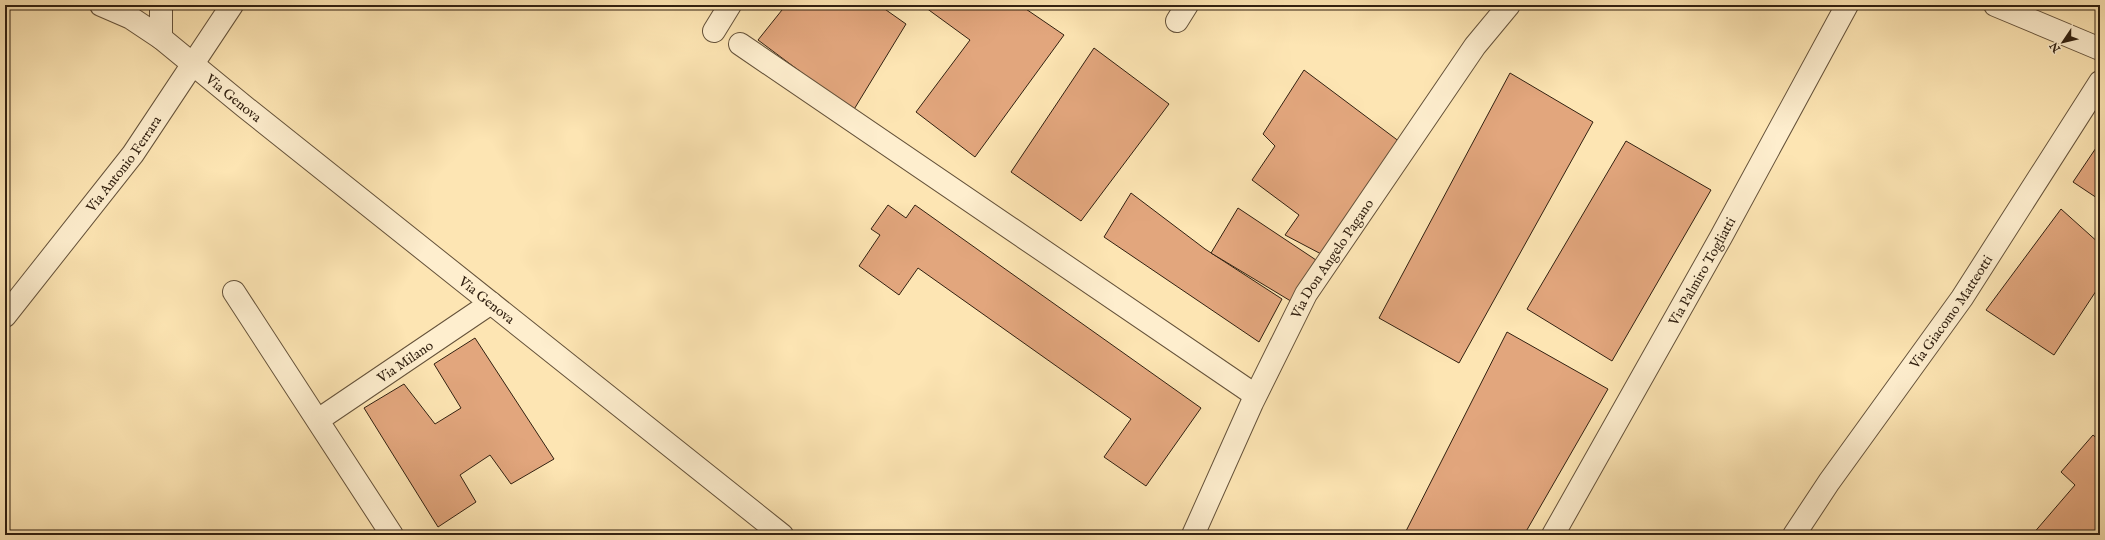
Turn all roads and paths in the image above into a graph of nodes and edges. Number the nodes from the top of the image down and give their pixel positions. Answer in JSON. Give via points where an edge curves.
{"nodes":[{"id":1,"x":101,"y":5,"type":"edge"},
{"id":2,"x":161,"y":5,"type":"edge"},
{"id":3,"x":232,"y":5,"type":"edge"},
{"id":4,"x":730,"y":5,"type":"edge"},
{"id":5,"x":1509,"y":5,"type":"edge"},
{"id":6,"x":1847,"y":5,"type":"edge"},
{"id":7,"x":1994,"y":5,"type":"edge"},
{"id":8,"x":714,"y":31,"type":"dead end"},
{"id":9,"x":161,"y":38,"type":"junction"},
{"id":10,"x":740,"y":44,"type":"dead end"},
{"id":11,"x":2100,"y":49,"type":"edge"},
{"id":12,"x":191,"y":64,"type":"junction"},
{"id":13,"x":2100,"y":82,"type":"edge"},
{"id":14,"x":234,"y":292,"type":"dead end"},
{"id":15,"x":491,"y":303,"type":"junction"},
{"id":16,"x":6,"y":313,"type":"edge"},
{"id":17,"x":1255,"y":395,"type":"junction"},
{"id":18,"x":318,"y":420,"type":"junction"},
{"id":19,"x":392,"y":535,"type":"edge"},
{"id":20,"x":782,"y":535,"type":"edge"},
{"id":21,"x":1193,"y":535,"type":"edge"},
{"id":22,"x":1553,"y":535,"type":"edge"},
{"id":23,"x":1794,"y":535,"type":"edge"}],
"edges":[{"from":1,"to":9,"type":"street","name":"Via Genova","via":[[131,18]]},
{"from":2,"to":9,"type":"street"},
{"from":3,"to":12,"type":"street","name":"Via Antonio Ferrara"},
{"from":4,"to":8,"type":"street"},
{"from":5,"to":17,"type":"street","name":"Via Don Angelo Pagano","via":[[1475,46],[1306,294]]},
{"from":6,"to":22,"type":"street","name":"Via Palmiro Togliatti","via":[[1721,237]]},
{"from":7,"to":11,"type":"street"},
{"from":9,"to":12,"type":"street","name":"Via Genova"},
{"from":10,"to":17,"type":"street"},
{"from":12,"to":15,"type":"street","name":"Via Genova"},
{"from":12,"to":16,"type":"street","name":"Via Antonio Ferrara","via":[[133,154]]},
{"from":13,"to":23,"type":"street","name":"Via Giacomo Matteotti","via":[[1962,298],[1829,482]]},
{"from":14,"to":18,"type":"street"},
{"from":15,"to":18,"type":"street","name":"Via Milano"},
{"from":15,"to":20,"type":"street","name":"Via Genova"},
{"from":17,"to":21,"type":"street","name":"Via Don Angelo Pagano"},
{"from":18,"to":19,"type":"street"}]}
